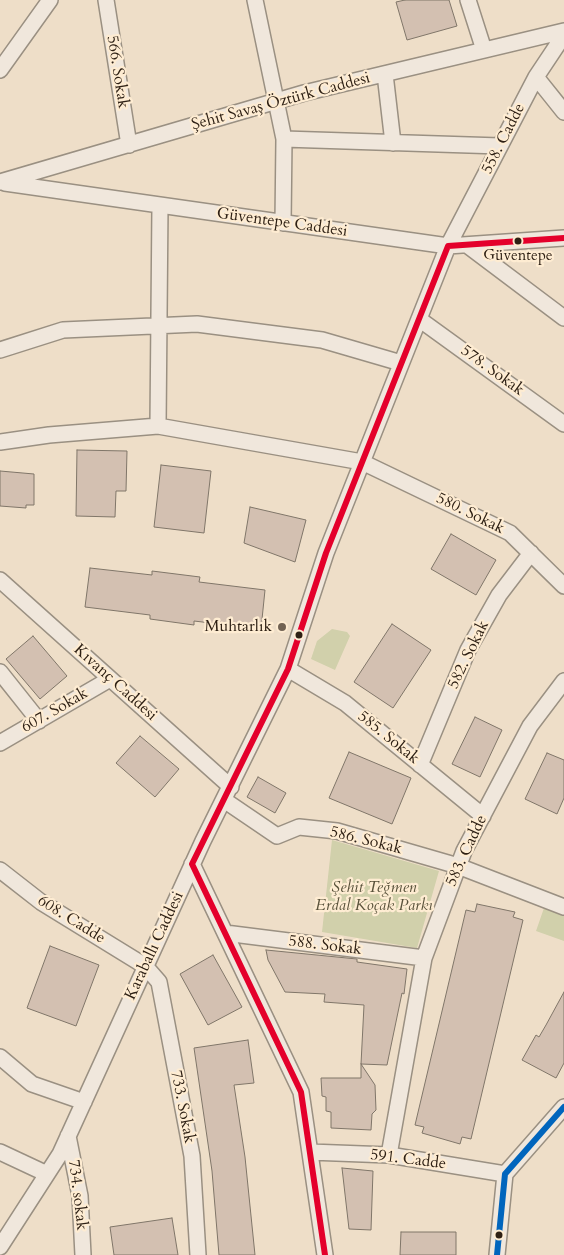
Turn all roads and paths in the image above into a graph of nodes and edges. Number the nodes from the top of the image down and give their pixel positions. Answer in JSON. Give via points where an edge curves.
{"nodes":[{"id":1,"x":50,"y":0,"type":"edge"},
{"id":2,"x":106,"y":0,"type":"edge"},
{"id":3,"x":255,"y":0,"type":"edge"},
{"id":4,"x":468,"y":0,"type":"edge"},
{"id":5,"x":564,"y":32,"type":"edge"},
{"id":6,"x":564,"y":35,"type":"edge"},
{"id":7,"x":484,"y":50,"type":"junction"},
{"id":8,"x":0,"y":70,"type":"edge"},
{"id":9,"x":385,"y":74,"type":"junction"},
{"id":10,"x":536,"y":77,"type":"junction"},
{"id":11,"x":275,"y":101,"type":"junction"},
{"id":12,"x":564,"y":112,"type":"edge"},
{"id":13,"x":284,"y":139,"type":"junction"},
{"id":14,"x":393,"y":143,"type":"junction"},
{"id":15,"x":129,"y":145,"type":"junction"},
{"id":16,"x":500,"y":146,"type":"junction"},
{"id":17,"x":0,"y":182,"type":"edge"},
{"id":18,"x":160,"y":205,"type":"junction"},
{"id":19,"x":283,"y":223,"type":"junction"},
{"id":20,"x":564,"y":238,"type":"edge"},
{"id":21,"x":467,"y":245,"type":"junction"},
{"id":22,"x":448,"y":246,"type":"junction"},
{"id":23,"x":420,"y":318,"type":"junction"},
{"id":24,"x":564,"y":318,"type":"edge"},
{"id":25,"x":159,"y":325,"type":"junction"},
{"id":26,"x":0,"y":350,"type":"edge"},
{"id":27,"x":401,"y":364,"type":"junction"},
{"id":28,"x":564,"y":424,"type":"edge"},
{"id":29,"x":158,"y":426,"type":"junction"},
{"id":30,"x":0,"y":442,"type":"edge"},
{"id":31,"x":362,"y":462,"type":"junction"},
{"id":32,"x":531,"y":554,"type":"junction"},
{"id":33,"x":0,"y":580,"type":"edge"},
{"id":34,"x":564,"y":586,"type":"edge"},
{"id":35,"x":288,"y":669,"type":"junction"},
{"id":36,"x":0,"y":672,"type":"edge"},
{"id":37,"x":110,"y":679,"type":"junction"},
{"id":38,"x":564,"y":681,"type":"edge"},
{"id":39,"x":39,"y":720,"type":"junction"},
{"id":40,"x":0,"y":743,"type":"edge"},
{"id":41,"x":420,"y":764,"type":"junction"},
{"id":42,"x":228,"y":793,"type":"junction"},
{"id":43,"x":482,"y":816,"type":"junction"},
{"id":44,"x":192,"y":864,"type":"junction"},
{"id":45,"x":458,"y":866,"type":"junction"},
{"id":46,"x":0,"y":870,"type":"edge"},
{"id":47,"x":564,"y":906,"type":"edge"},
{"id":48,"x":226,"y":933,"type":"junction"},
{"id":49,"x":424,"y":958,"type":"junction"},
{"id":50,"x":146,"y":966,"type":"junction"},
{"id":51,"x":0,"y":1057,"type":"edge"},
{"id":52,"x":84,"y":1102,"type":"junction"},
{"id":53,"x":564,"y":1106,"type":"edge"},
{"id":54,"x":68,"y":1136,"type":"junction"},
{"id":55,"x":0,"y":1152,"type":"edge"},
{"id":56,"x":310,"y":1152,"type":"junction"},
{"id":57,"x":389,"y":1155,"type":"junction"},
{"id":58,"x":48,"y":1174,"type":"junction"},
{"id":59,"x":505,"y":1174,"type":"junction"},
{"id":60,"x":0,"y":1247,"type":"edge"},
{"id":61,"x":83,"y":1255,"type":"edge"},
{"id":62,"x":198,"y":1255,"type":"edge"},
{"id":63,"x":324,"y":1255,"type":"edge"},
{"id":64,"x":498,"y":1255,"type":"edge"}],
"edges":[{"from":1,"to":8,"type":"street"},
{"from":2,"to":15,"type":"street","name":"566. Sokak"},
{"from":3,"to":11,"type":"street"},
{"from":4,"to":7,"type":"street"},
{"from":5,"to":7,"type":"street","name":"Şehit Savaş Öztürk Caddesi"},
{"from":6,"to":10,"type":"street","name":"558. Cadde"},
{"from":7,"to":9,"type":"street","name":"Şehit Savaş Öztürk Caddesi"},
{"from":9,"to":11,"type":"street","name":"Şehit Savaş Öztürk Caddesi"},
{"from":9,"to":14,"type":"street"},
{"from":10,"to":12,"type":"street"},
{"from":10,"to":16,"type":"street","name":"558. Cadde"},
{"from":11,"to":13,"type":"street"},
{"from":11,"to":15,"type":"street","name":"Şehit Savaş Öztürk Caddesi"},
{"from":13,"to":14,"type":"street"},
{"from":13,"to":19,"type":"street"},
{"from":14,"to":16,"type":"street"},
{"from":15,"to":17,"type":"street","name":"Şehit Savaş Öztürk Caddesi"},
{"from":16,"to":22,"type":"street","name":"558. Cadde"},
{"from":17,"to":18,"type":"street","name":"Güventepe Caddesi"},
{"from":18,"to":19,"type":"street","name":"Güventepe Caddesi"},
{"from":18,"to":25,"type":"street"},
{"from":19,"to":22,"type":"street","name":"Güventepe Caddesi"},
{"from":20,"to":21,"type":"street","name":"Güventepe Caddesi"},
{"from":21,"to":22,"type":"street","name":"Güventepe Caddesi"},
{"from":21,"to":24,"type":"street"},
{"from":22,"to":23,"type":"street","name":"Karaballı Caddesi"},
{"from":23,"to":27,"type":"street","name":"Karaballı Caddesi"},
{"from":23,"to":28,"type":"street","name":"578. Sokak"},
{"from":25,"to":26,"type":"street","via":[[63,330]]},
{"from":25,"to":27,"type":"street","via":[[196,324],[322,340]]},
{"from":25,"to":29,"type":"street"},
{"from":27,"to":31,"type":"street","name":"Karaballı Caddesi"},
{"from":29,"to":30,"type":"street","name":"580. Sokak"},
{"from":29,"to":31,"type":"street","name":"580. Sokak"},
{"from":31,"to":32,"type":"street","name":"580. Sokak","via":[[510,533]]},
{"from":31,"to":35,"type":"street","name":"Karaballı Caddesi","via":[[326,553]]},
{"from":32,"to":34,"type":"street","name":"580. Sokak"},
{"from":32,"to":41,"type":"street","name":"582. Sokak","via":[[499,595],[468,650]]},
{"from":33,"to":37,"type":"street","name":"Kıvanç Caddesi"},
{"from":35,"to":41,"type":"street","name":"585. Sokak","via":[[345,703]]},
{"from":35,"to":42,"type":"street","name":"Karaballı Caddesi"},
{"from":36,"to":39,"type":"street"},
{"from":37,"to":39,"type":"street","name":"607. Sokak"},
{"from":37,"to":42,"type":"street","name":"Kıvanç Caddesi"},
{"from":38,"to":43,"type":"street","name":"583. Cadde","via":[[530,726]]},
{"from":39,"to":40,"type":"street","name":"607. Sokak"},
{"from":41,"to":43,"type":"street","name":"585. Sokak"},
{"from":42,"to":44,"type":"street","name":"Karaballı Caddesi"},
{"from":42,"to":45,"type":"street","name":"586. Sokak","via":[[277,836],[300,828],[337,831]]},
{"from":43,"to":45,"type":"street","name":"583. Cadde"},
{"from":44,"to":48,"type":"street"},
{"from":44,"to":50,"type":"street","name":"Karaballı Caddesi"},
{"from":45,"to":47,"type":"street"},
{"from":45,"to":49,"type":"street","name":"583. Cadde"},
{"from":46,"to":50,"type":"street","name":"608. Cadde","via":[[41,902]]},
{"from":48,"to":49,"type":"street","name":"588. Sokak"},
{"from":48,"to":56,"type":"street","via":[[301,1092]]},
{"from":49,"to":57,"type":"street","name":"583. Cadde"},
{"from":50,"to":52,"type":"street","name":"Karaballı Caddesi"},
{"from":50,"to":62,"type":"street","name":"733. Sokak","via":[[159,982],[192,1156]]},
{"from":51,"to":52,"type":"street","via":[[32,1084]]},
{"from":52,"to":54,"type":"street","name":"Karaballı Caddesi"},
{"from":53,"to":59,"type":"street"},
{"from":54,"to":58,"type":"street","name":"Karaballı Caddesi"},
{"from":54,"to":61,"type":"street","name":"734. sokak","via":[[80,1196]]},
{"from":55,"to":58,"type":"street"},
{"from":56,"to":57,"type":"street","name":"591. Cadde"},
{"from":56,"to":63,"type":"street"},
{"from":57,"to":59,"type":"street","name":"591. Cadde"},
{"from":58,"to":60,"type":"street","name":"Karaballı Caddesi"},
{"from":59,"to":64,"type":"street"}]}
